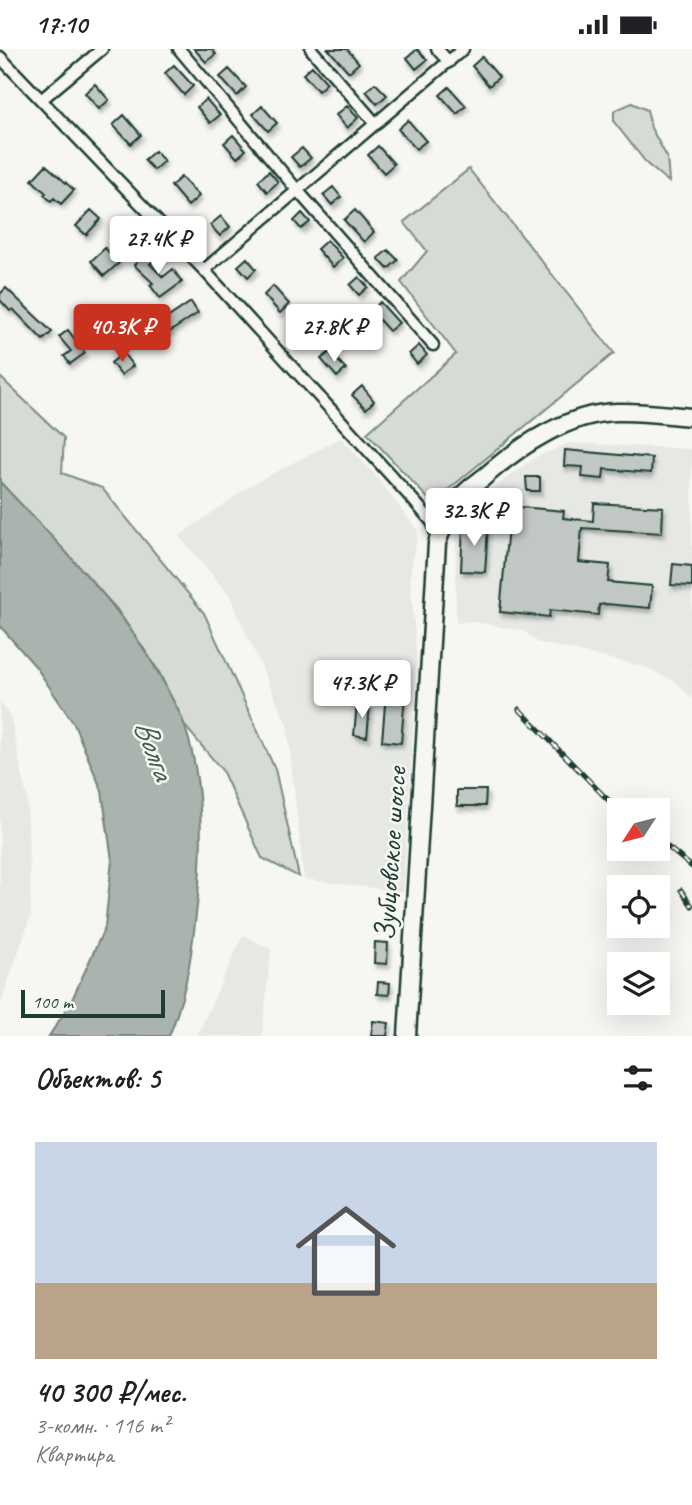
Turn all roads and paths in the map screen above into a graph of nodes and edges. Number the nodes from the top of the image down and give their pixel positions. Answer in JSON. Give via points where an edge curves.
{"nodes":[{"id":1,"x":102,"y":49,"type":"edge"},
{"id":2,"x":179,"y":49,"type":"edge"},
{"id":3,"x":312,"y":49,"type":"edge"},
{"id":4,"x":437,"y":49,"type":"edge"},
{"id":5,"x":463,"y":49,"type":"edge"},
{"id":6,"x":0,"y":57,"type":"edge"},
{"id":7,"x":449,"y":62,"type":"junction"},
{"id":8,"x":41,"y":100,"type":"junction"},
{"id":9,"x":376,"y":124,"type":"junction"},
{"id":10,"x":298,"y":191,"type":"junction"},
{"id":11,"x":204,"y":270,"type":"junction"},
{"id":12,"x":433,"y":345,"type":"dead end"},
{"id":13,"x":692,"y":417,"type":"edge"},
{"id":14,"x":438,"y":543,"type":"junction"},
{"id":15,"x":407,"y":1036,"type":"edge"}],
"edges":[{"from":1,"to":8,"type":"street"},
{"from":2,"to":10,"type":"street"},
{"from":3,"to":9,"type":"street"},
{"from":4,"to":7,"type":"street"},
{"from":5,"to":7,"type":"street"},
{"from":6,"to":8,"type":"street","name":"Зубцовское шоссе"},
{"from":7,"to":9,"type":"street"},
{"from":8,"to":11,"type":"street","name":"Зубцовское шоссе"},
{"from":9,"to":10,"type":"street"},
{"from":10,"to":11,"type":"street"},
{"from":10,"to":12,"type":"street"},
{"from":11,"to":14,"type":"street","name":"Зубцовское шоссе","via":[[433,523]]},
{"from":13,"to":14,"type":"main road","via":[[615,412],[587,417],[530,441],[460,498]]},
{"from":14,"to":15,"type":"main road","name":"Зубцовское шоссе"}]}
